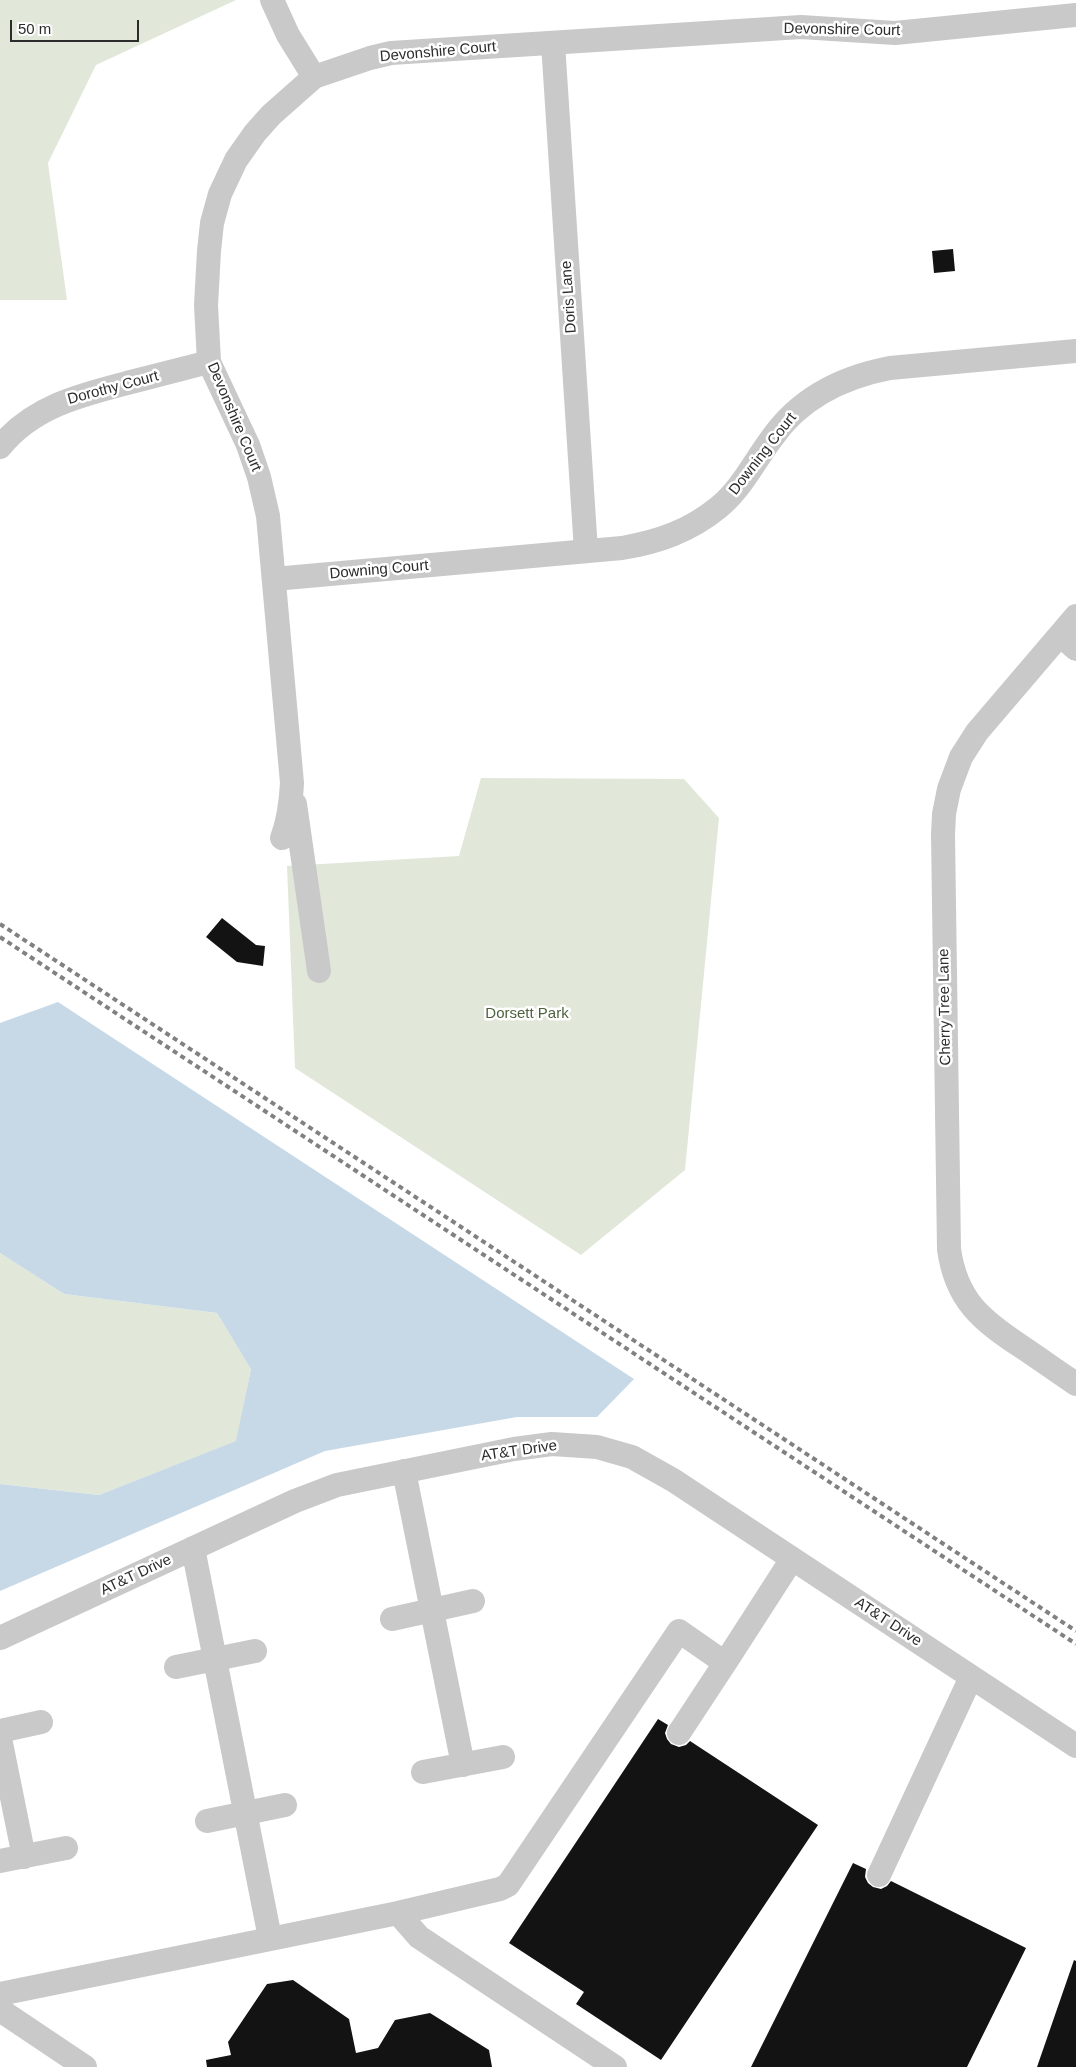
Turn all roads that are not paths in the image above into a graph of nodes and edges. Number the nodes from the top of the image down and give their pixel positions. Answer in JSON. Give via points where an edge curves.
{"nodes":[{"id":1,"x":272,"y":0,"type":"edge"},
{"id":2,"x":1076,"y":15,"type":"edge"},
{"id":3,"x":553,"y":43,"type":"junction"},
{"id":4,"x":314,"y":77,"type":"junction"},
{"id":5,"x":1076,"y":351,"type":"edge"},
{"id":6,"x":210,"y":362,"type":"junction"},
{"id":7,"x":0,"y":447,"type":"edge"},
{"id":8,"x":586,"y":551,"type":"junction"},
{"id":9,"x":274,"y":579,"type":"junction"},
{"id":10,"x":1076,"y":616,"type":"edge"},
{"id":11,"x":1068,"y":642,"type":"edge"},
{"id":12,"x":292,"y":783,"type":"junction"},
{"id":13,"x":282,"y":838,"type":"dead end"},
{"id":14,"x":320,"y":971,"type":"dead end"},
{"id":15,"x":1076,"y":1384,"type":"edge"},
{"id":16,"x":404,"y":1471,"type":"junction"},
{"id":17,"x":193,"y":1548,"type":"junction"},
{"id":18,"x":792,"y":1559,"type":"junction"},
{"id":19,"x":473,"y":1601,"type":"dead end"},
{"id":20,"x":432,"y":1610,"type":"junction"},
{"id":21,"x":392,"y":1618,"type":"dead end"},
{"id":22,"x":0,"y":1638,"type":"edge"},
{"id":23,"x":255,"y":1652,"type":"dead end"},
{"id":24,"x":215,"y":1659,"type":"junction"},
{"id":25,"x":725,"y":1663,"type":"junction"},
{"id":26,"x":176,"y":1667,"type":"dead end"},
{"id":27,"x":971,"y":1677,"type":"junction"},
{"id":28,"x":41,"y":1722,"type":"dead end"},
{"id":29,"x":0,"y":1731,"type":"edge"},
{"id":30,"x":679,"y":1733,"type":"dead end"},
{"id":31,"x":0,"y":1738,"type":"edge"},
{"id":32,"x":1076,"y":1746,"type":"edge"},
{"id":33,"x":503,"y":1757,"type":"dead end"},
{"id":34,"x":463,"y":1765,"type":"junction"},
{"id":35,"x":423,"y":1772,"type":"dead end"},
{"id":36,"x":285,"y":1804,"type":"dead end"},
{"id":37,"x":245,"y":1813,"type":"junction"},
{"id":38,"x":207,"y":1821,"type":"dead end"},
{"id":39,"x":66,"y":1848,"type":"dead end"},
{"id":40,"x":24,"y":1857,"type":"junction"},
{"id":41,"x":0,"y":1861,"type":"edge"},
{"id":42,"x":879,"y":1875,"type":"dead end"},
{"id":43,"x":398,"y":1913,"type":"junction"},
{"id":44,"x":270,"y":1938,"type":"junction"},
{"id":45,"x":0,"y":1994,"type":"edge"},
{"id":46,"x":0,"y":2010,"type":"edge"},
{"id":47,"x":85,"y":2067,"type":"edge"},
{"id":48,"x":614,"y":2067,"type":"edge"}],
"edges":[{"from":1,"to":4,"type":"street","via":[[288,35]]},
{"from":2,"to":3,"type":"street","name":"Devonshire Court","via":[[895,33],[801,27]]},
{"from":3,"to":4,"type":"street","name":"Devonshire Court","via":[[391,53]]},
{"from":3,"to":8,"type":"street","name":"Doris Lane"},
{"from":4,"to":6,"type":"street","name":"Devonshire Court","via":[[271,114],[255,133],[236,160],[220,194],[209,251],[206,305]]},
{"from":5,"to":8,"type":"street","name":"Downing Court","via":[[890,368],[840,383],[823,391],[792,415],[771,438],[737,489],[702,520],[649,543]]},
{"from":6,"to":7,"type":"street","name":"Dorothy Court","via":[[60,402],[21,426]]},
{"from":6,"to":9,"type":"street","name":"Devonshire Court","via":[[259,477],[268,516]]},
{"from":8,"to":9,"type":"street","name":"Downing Court"},
{"from":9,"to":12,"type":"street","name":"Devonshire Court"},
{"from":10,"to":11,"type":"street","name":"Cherry Tree Lane"},
{"from":11,"to":15,"type":"street","name":"Cherry Tree Lane","via":[[977,732],[956,768],[944,814],[949,1249],[954,1276],[980,1317]]},
{"from":12,"to":13,"type":"street","name":"Devonshire Court","via":[[292,802]]},
{"from":12,"to":14,"type":"street"},
{"from":16,"to":17,"type":"street","name":"AT&T Drive","via":[[336,1486],[295,1501]]},
{"from":16,"to":18,"type":"street","name":"AT&T Drive","via":[[514,1448],[552,1444],[597,1447],[632,1457],[673,1480]]},
{"from":16,"to":20,"type":"street"},
{"from":17,"to":22,"type":"street","name":"AT&T Drive"},
{"from":17,"to":24,"type":"street"},
{"from":18,"to":25,"type":"street"},
{"from":18,"to":27,"type":"street","name":"AT&T Drive"},
{"from":19,"to":20,"type":"street"},
{"from":20,"to":21,"type":"street"},
{"from":20,"to":34,"type":"street"},
{"from":23,"to":24,"type":"street"},
{"from":24,"to":26,"type":"street"},
{"from":24,"to":37,"type":"street"},
{"from":25,"to":30,"type":"street"},
{"from":25,"to":43,"type":"street","via":[[679,1631],[508,1885]]},
{"from":27,"to":32,"type":"street","name":"AT&T Drive"},
{"from":27,"to":42,"type":"street"},
{"from":28,"to":29,"type":"street"},
{"from":31,"to":40,"type":"street"},
{"from":33,"to":34,"type":"street"},
{"from":34,"to":35,"type":"street"},
{"from":36,"to":37,"type":"street"},
{"from":37,"to":38,"type":"street"},
{"from":37,"to":44,"type":"street"},
{"from":39,"to":40,"type":"street"},
{"from":40,"to":41,"type":"street"},
{"from":43,"to":44,"type":"street"},
{"from":43,"to":48,"type":"street","via":[[419,1937]]},
{"from":44,"to":45,"type":"street"},
{"from":46,"to":47,"type":"street"}]}
